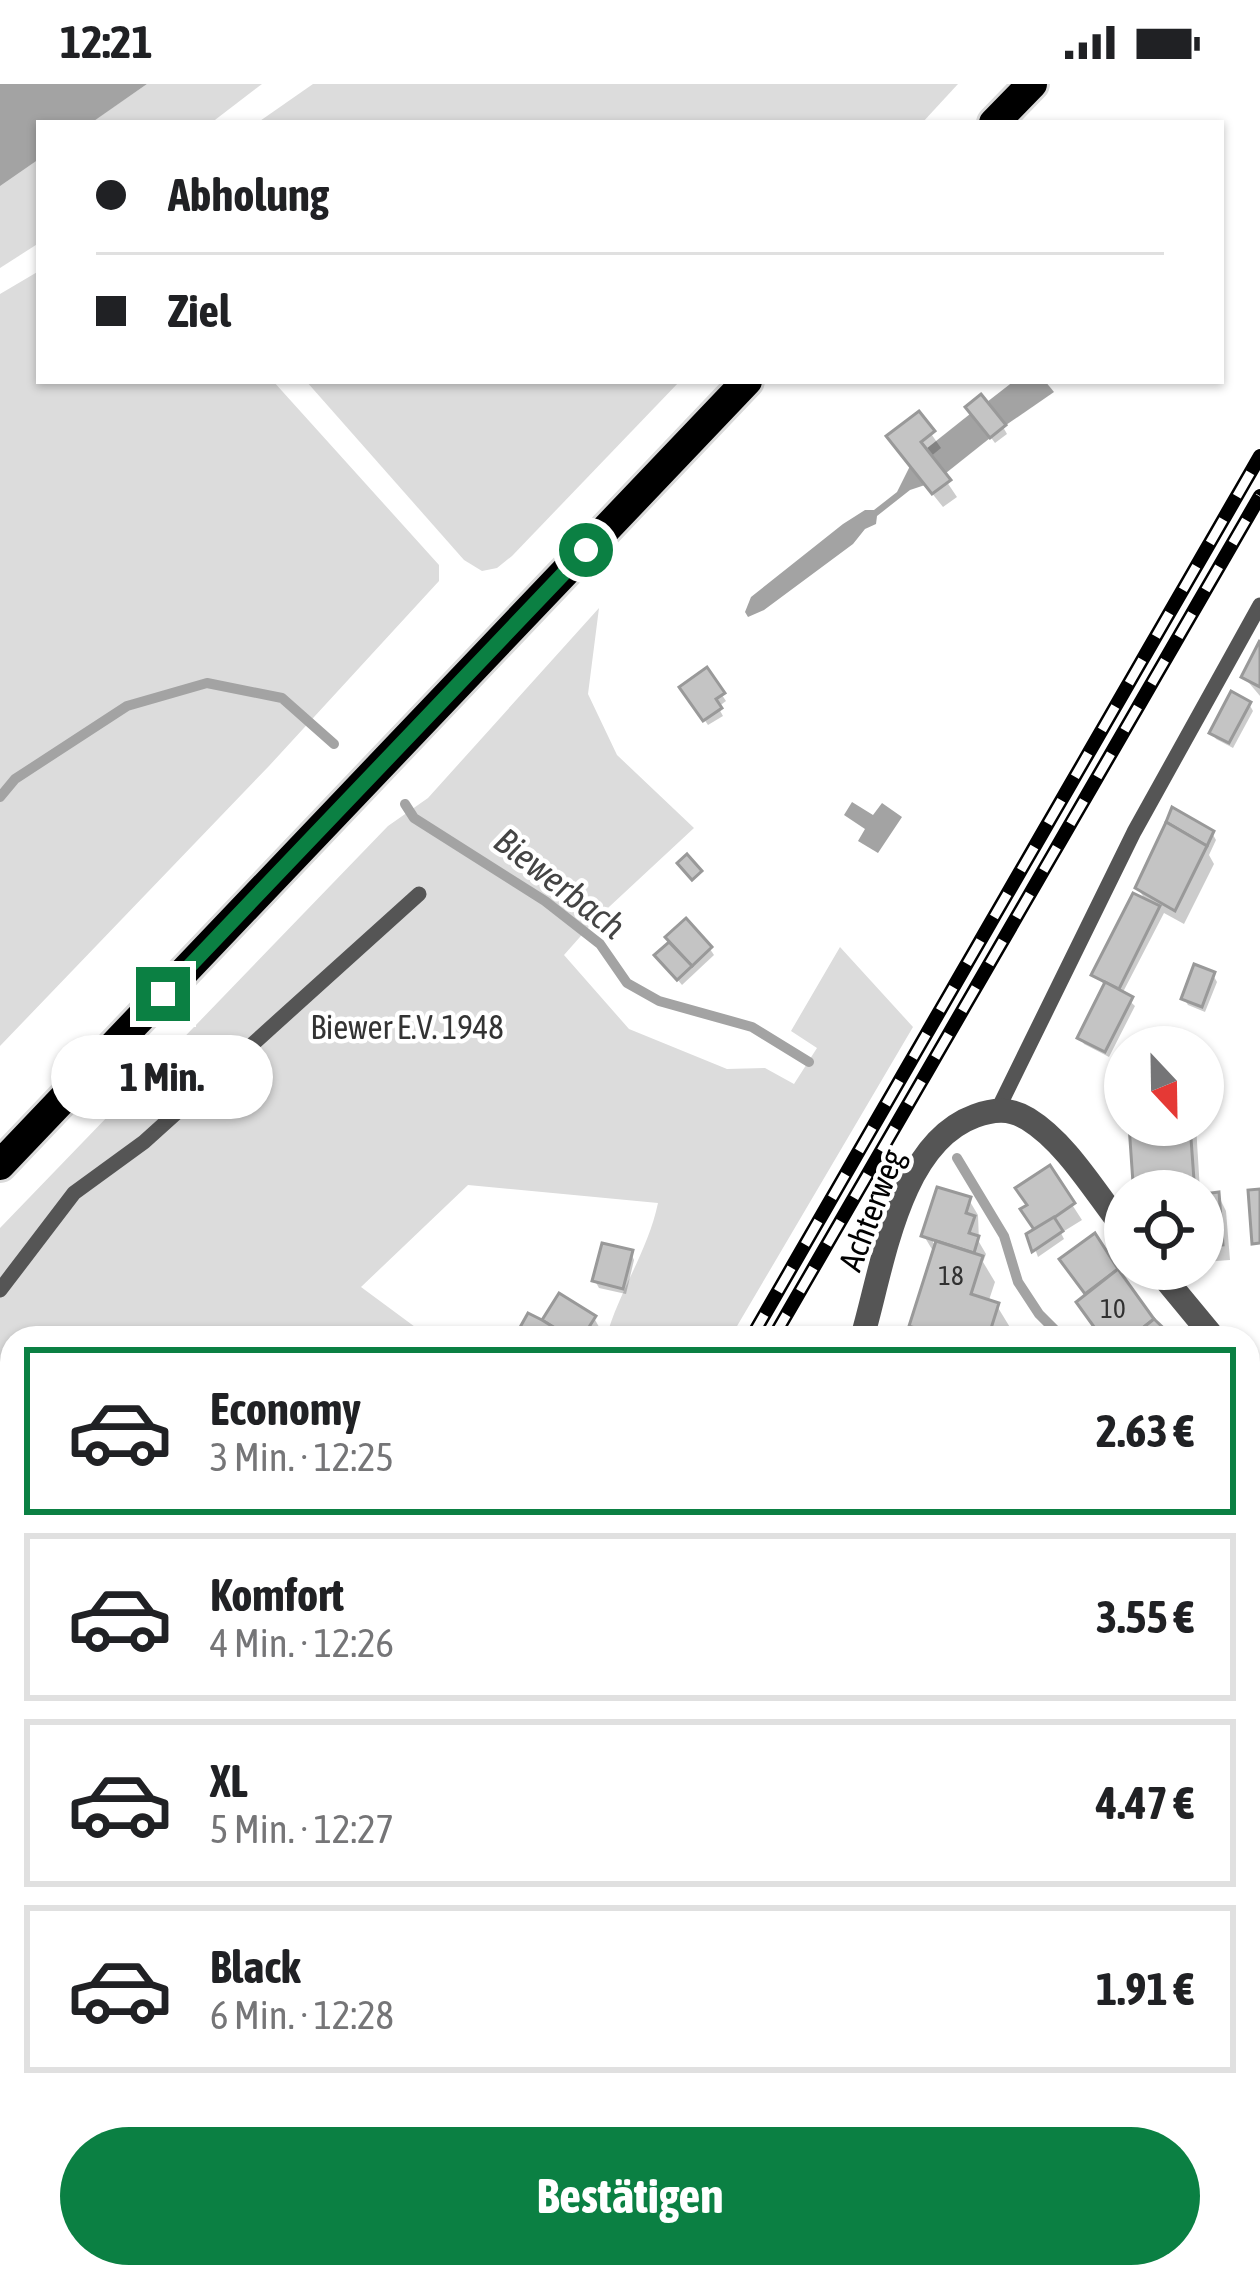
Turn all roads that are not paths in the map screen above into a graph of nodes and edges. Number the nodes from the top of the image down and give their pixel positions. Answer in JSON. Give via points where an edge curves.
{"nodes":[{"id":1,"x":1032,"y":84,"type":"edge"},
{"id":2,"x":997,"y":120,"type":"edge"},
{"id":3,"x":744,"y":384,"type":"edge"},
{"id":4,"x":1260,"y":605,"type":"edge"},
{"id":5,"x":419,"y":894,"type":"dead end"},
{"id":6,"x":998,"y":1109,"type":"junction"},
{"id":7,"x":0,"y":1165,"type":"edge"},
{"id":8,"x":1104,"y":1205,"type":"edge"},
{"id":9,"x":0,"y":1290,"type":"edge"},
{"id":10,"x":1174,"y":1290,"type":"edge"},
{"id":11,"x":866,"y":1326,"type":"edge"},
{"id":12,"x":1204,"y":1326,"type":"edge"}],
"edges":[{"from":1,"to":2,"type":"main road"},
{"from":3,"to":7,"type":"main road"},
{"from":4,"to":6,"type":"lane","via":[[1134,832]]},
{"from":5,"to":9,"type":"lane","via":[[144,1142],[74,1193]]},
{"from":6,"to":8,"type":"street","via":[[1048,1134]]},
{"from":6,"to":11,"type":"street","name":"Achterweg","via":[[947,1128],[922,1156]]},
{"from":10,"to":12,"type":"street"}]}
